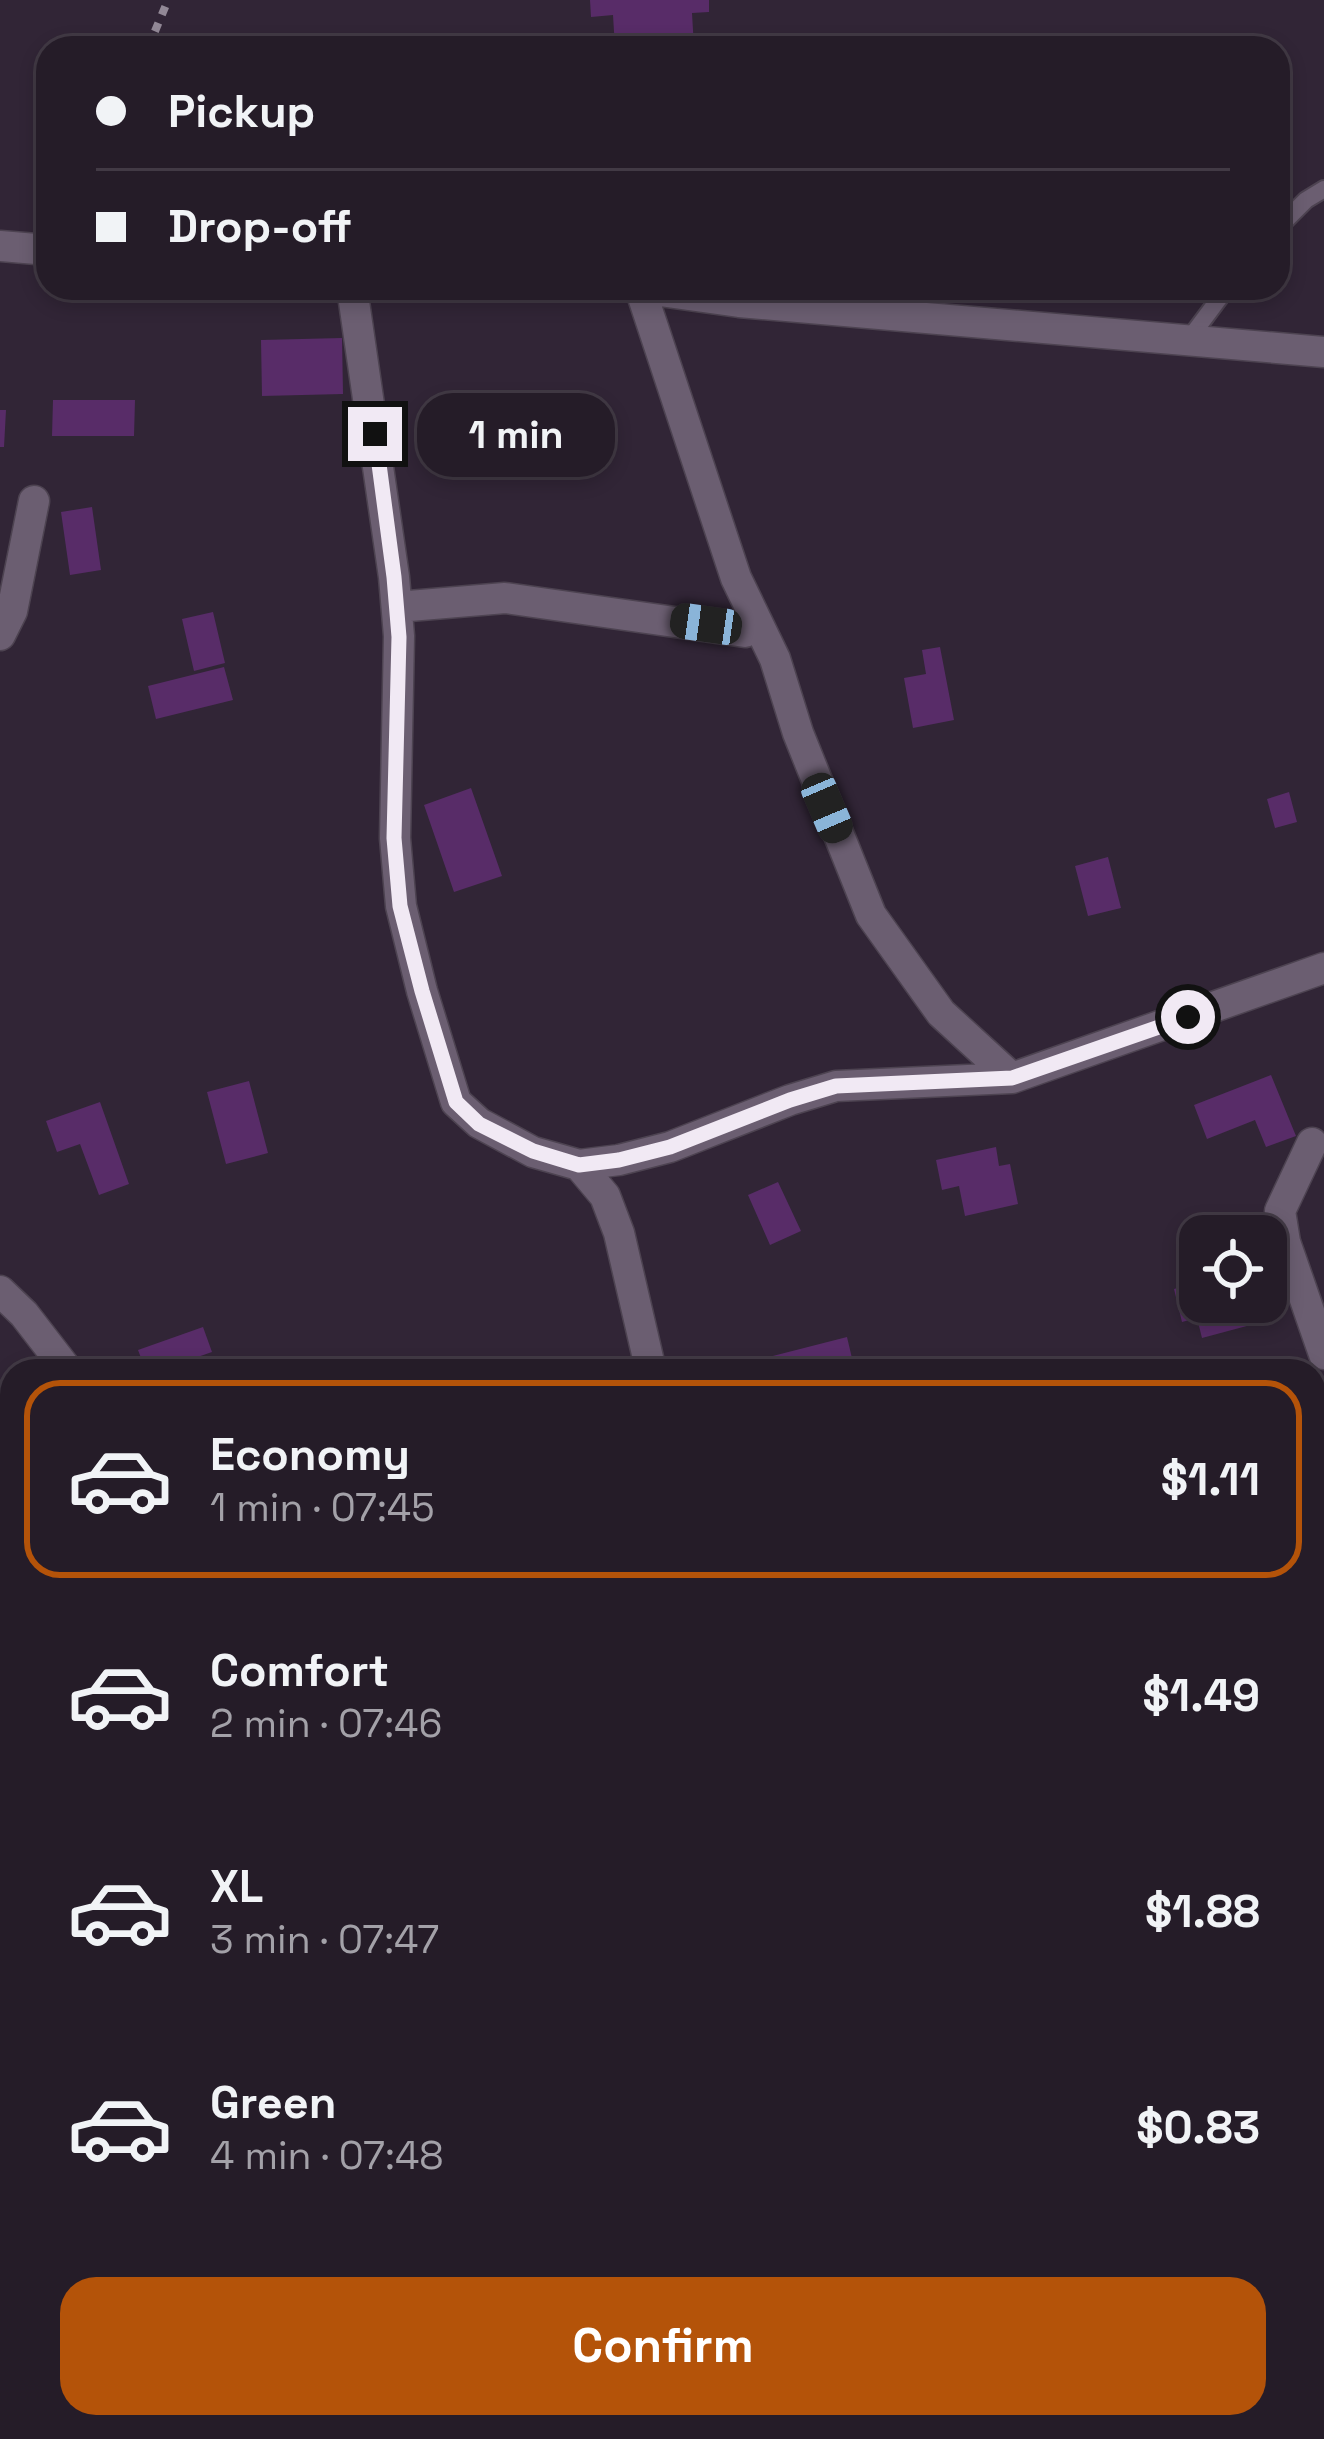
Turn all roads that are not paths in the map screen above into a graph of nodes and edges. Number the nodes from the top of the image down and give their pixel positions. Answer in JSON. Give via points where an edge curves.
{"nodes":[{"id":1,"x":1324,"y":189,"type":"edge"},
{"id":2,"x":1290,"y":216,"type":"edge"},
{"id":3,"x":0,"y":246,"type":"edge"},
{"id":4,"x":36,"y":249,"type":"edge"},
{"id":5,"x":354,"y":300,"type":"edge"},
{"id":6,"x":643,"y":300,"type":"edge"},
{"id":7,"x":725,"y":300,"type":"edge"},
{"id":8,"x":1218,"y":300,"type":"edge"},
{"id":9,"x":1190,"y":339,"type":"junction"},
{"id":10,"x":1324,"y":352,"type":"edge"},
{"id":11,"x":34,"y":501,"type":"dead end"},
{"id":12,"x":397,"y":607,"type":"junction"},
{"id":13,"x":745,"y":632,"type":"dead end"},
{"id":14,"x":0,"y":635,"type":"edge"},
{"id":15,"x":1324,"y":968,"type":"edge"},
{"id":16,"x":1012,"y":1078,"type":"junction"},
{"id":17,"x":1312,"y":1143,"type":"dead end"},
{"id":18,"x":579,"y":1165,"type":"junction"},
{"id":19,"x":0,"y":1291,"type":"edge"},
{"id":20,"x":1324,"y":1354,"type":"edge"},
{"id":21,"x":59,"y":1359,"type":"edge"},
{"id":22,"x":648,"y":1359,"type":"edge"}],
"edges":[{"from":1,"to":2,"type":"lane"},
{"from":3,"to":4,"type":"street"},
{"from":5,"to":12,"type":"street"},
{"from":6,"to":16,"type":"street","via":[[736,578],[872,915],[940,1013]]},
{"from":7,"to":9,"type":"street"},
{"from":8,"to":9,"type":"lane"},
{"from":9,"to":10,"type":"street"},
{"from":11,"to":14,"type":"street"},
{"from":12,"to":13,"type":"street","via":[[505,598]]},
{"from":12,"to":18,"type":"street","via":[[400,906],[442,1063],[456,1102],[479,1124]]},
{"from":15,"to":16,"type":"street"},
{"from":16,"to":18,"type":"street","via":[[836,1086],[670,1147]]},
{"from":17,"to":20,"type":"street","via":[[1280,1211]]},
{"from":18,"to":22,"type":"street","via":[[605,1196],[620,1233]]},
{"from":19,"to":21,"type":"street"}]}
